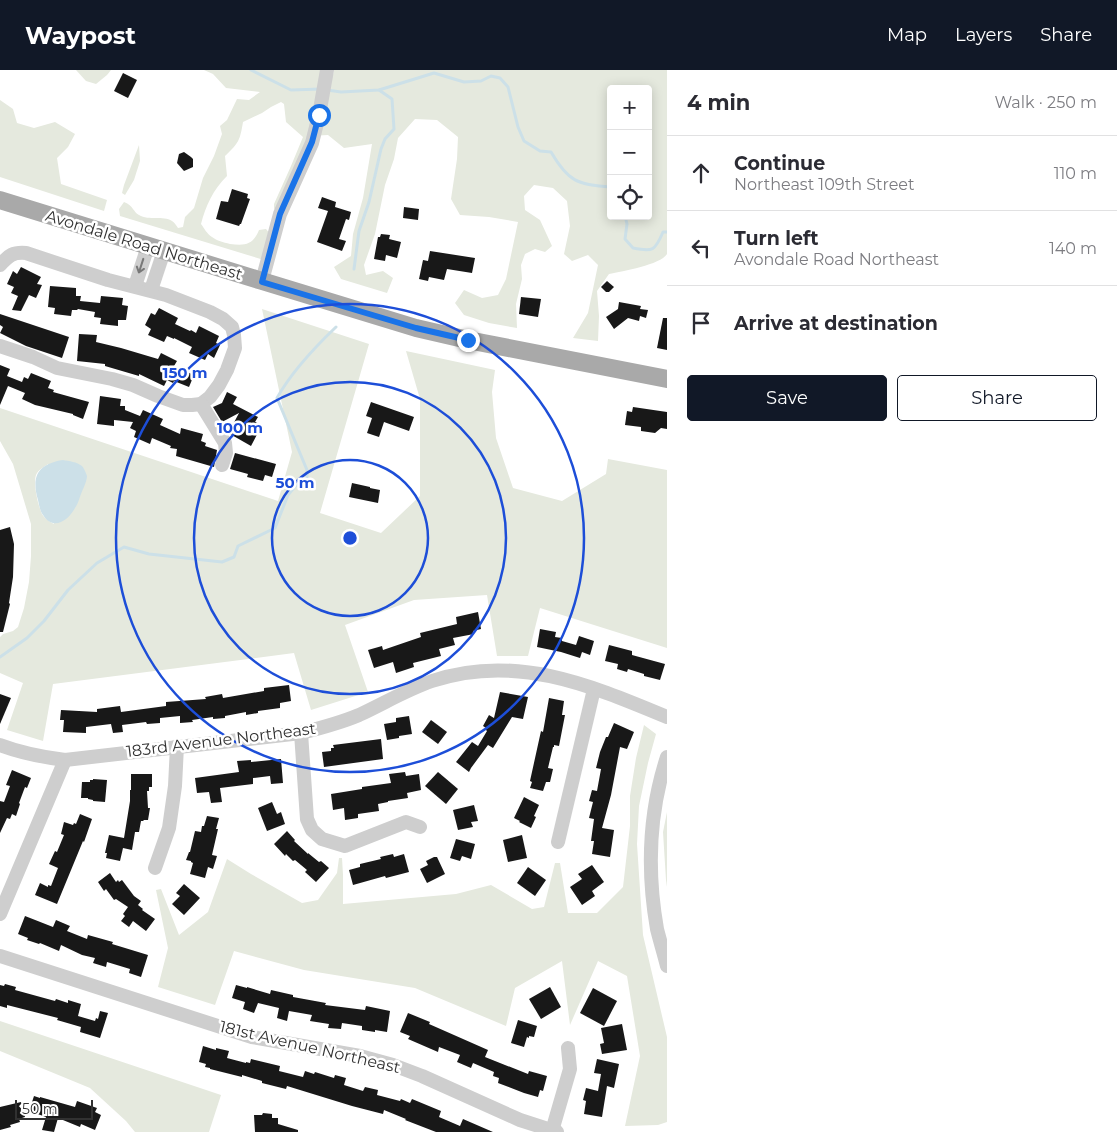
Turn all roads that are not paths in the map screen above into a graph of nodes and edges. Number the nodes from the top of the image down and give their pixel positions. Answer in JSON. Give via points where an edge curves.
{"nodes":[{"id":1,"x":326,"y":76,"type":"edge"},
{"id":2,"x":0,"y":200,"type":"edge"},
{"id":3,"x":156,"y":249,"type":"junction"},
{"id":4,"x":0,"y":265,"type":"edge"},
{"id":5,"x":262,"y":282,"type":"junction"},
{"id":6,"x":135,"y":286,"type":"junction"},
{"id":7,"x":151,"y":290,"type":"junction"},
{"id":8,"x":0,"y":346,"type":"edge"},
{"id":9,"x":667,"y":379,"type":"edge"},
{"id":10,"x":201,"y":404,"type":"junction"},
{"id":11,"x":222,"y":465,"type":"dead end"},
{"id":12,"x":594,"y":688,"type":"junction"},
{"id":13,"x":667,"y":717,"type":"edge"},
{"id":14,"x":301,"y":733,"type":"junction"},
{"id":15,"x":0,"y":745,"type":"edge"},
{"id":16,"x":177,"y":746,"type":"junction"},
{"id":17,"x":667,"y":757,"type":"edge"},
{"id":18,"x":65,"y":760,"type":"junction"},
{"id":19,"x":420,"y":826,"type":"dead end"},
{"id":20,"x":558,"y":842,"type":"dead end"},
{"id":21,"x":155,"y":868,"type":"dead end"},
{"id":22,"x":0,"y":914,"type":"edge"},
{"id":23,"x":0,"y":956,"type":"edge"},
{"id":24,"x":667,"y":966,"type":"edge"},
{"id":25,"x":568,"y":1048,"type":"dead end"},
{"id":26,"x":555,"y":1131,"type":"edge"}],
"edges":[{"from":1,"to":5,"type":"street","via":[[312,142],[280,214]]},
{"from":2,"to":3,"type":"main road","name":"Avondale Road Northeast"},
{"from":3,"to":5,"type":"main road","name":"Avondale Road Northeast"},
{"from":3,"to":6,"type":"street","one_way":true},
{"from":3,"to":7,"type":"street"},
{"from":4,"to":6,"type":"street","via":[[16,252],[26,253]]},
{"from":5,"to":9,"type":"main road","name":"Avondale Road Northeast","via":[[416,328]]},
{"from":6,"to":7,"type":"street"},
{"from":7,"to":10,"type":"street","via":[[210,312],[232,327],[235,348],[227,370],[210,397]]},
{"from":8,"to":10,"type":"street","via":[[57,368],[133,385],[183,405]]},
{"from":10,"to":11,"type":"street","via":[[225,443]]},
{"from":12,"to":13,"type":"street","name":"183rd Avenue Northeast"},
{"from":12,"to":14,"type":"street","name":"183rd Avenue Northeast","via":[[524,671],[463,673],[432,681],[360,714]]},
{"from":12,"to":20,"type":"street"},
{"from":14,"to":16,"type":"street","name":"183rd Avenue Northeast"},
{"from":14,"to":19,"type":"street","via":[[307,819],[312,830],[322,839],[345,846],[406,822]]},
{"from":15,"to":18,"type":"street","name":"183rd Avenue Northeast"},
{"from":16,"to":18,"type":"street","name":"183rd Avenue Northeast"},
{"from":16,"to":21,"type":"street","via":[[176,786],[169,828]]},
{"from":17,"to":24,"type":"street","via":[[654,812],[651,851],[655,913]]},
{"from":18,"to":22,"type":"street"},
{"from":23,"to":26,"type":"street","name":"181st Avenue Northeast","via":[[252,1037],[393,1064],[520,1120]]},
{"from":25,"to":26,"type":"street","via":[[570,1069]]}]}
